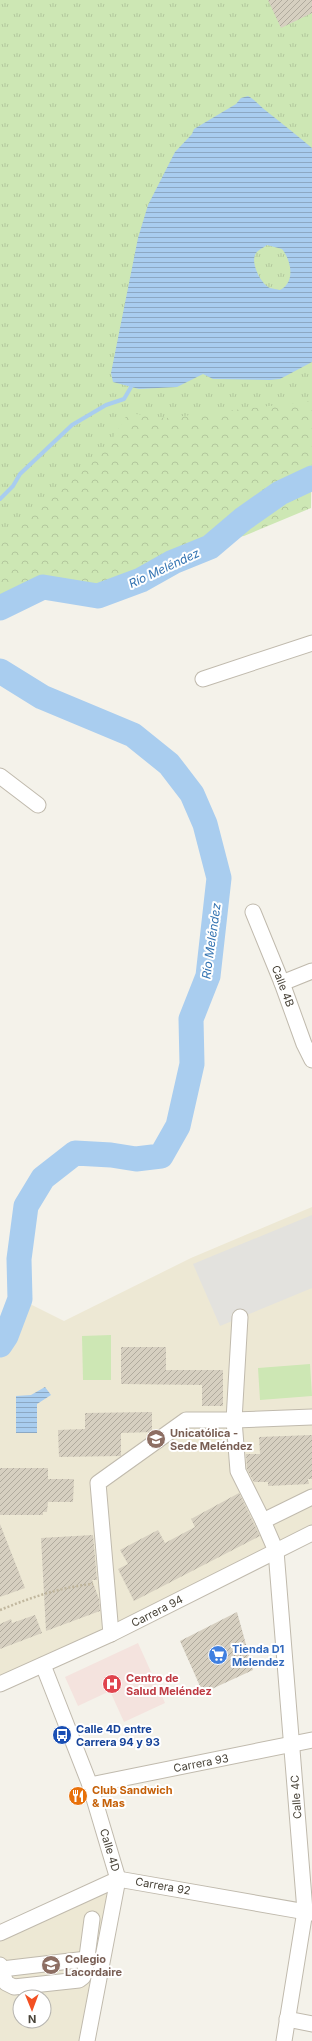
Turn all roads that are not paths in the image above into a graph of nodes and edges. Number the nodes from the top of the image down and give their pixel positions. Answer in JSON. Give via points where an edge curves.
{"nodes":[{"id":1,"x":312,"y":643,"type":"edge"},
{"id":2,"x":203,"y":679,"type":"dead end"},
{"id":3,"x":0,"y":776,"type":"edge"},
{"id":4,"x":38,"y":805,"type":"dead end"},
{"id":5,"x":253,"y":912,"type":"dead end"},
{"id":6,"x":312,"y":971,"type":"edge"},
{"id":7,"x":282,"y":983,"type":"junction"},
{"id":8,"x":312,"y":1060,"type":"edge"},
{"id":9,"x":240,"y":1317,"type":"dead end"},
{"id":10,"x":312,"y":1417,"type":"edge"},
{"id":11,"x":234,"y":1420,"type":"junction"},
{"id":12,"x":312,"y":1497,"type":"edge"},
{"id":13,"x":263,"y":1521,"type":"junction"},
{"id":14,"x":312,"y":1534,"type":"edge"},
{"id":15,"x":276,"y":1551,"type":"junction"},
{"id":16,"x":111,"y":1634,"type":"junction"},
{"id":17,"x":43,"y":1666,"type":"junction"},
{"id":18,"x":0,"y":1684,"type":"edge"},
{"id":19,"x":312,"y":1740,"type":"edge"},
{"id":20,"x":292,"y":1744,"type":"junction"},
{"id":21,"x":90,"y":1785,"type":"junction"},
{"id":22,"x":118,"y":1878,"type":"junction"},
{"id":23,"x":308,"y":1912,"type":"edge"},
{"id":24,"x":92,"y":1919,"type":"dead end"},
{"id":25,"x":0,"y":1933,"type":"edge"},
{"id":26,"x":1,"y":1967,"type":"edge"},
{"id":27,"x":287,"y":2019,"type":"junction"},
{"id":28,"x":312,"y":2024,"type":"edge"},
{"id":29,"x":87,"y":2041,"type":"edge"},
{"id":30,"x":284,"y":2041,"type":"edge"}],
"edges":[{"from":1,"to":2,"type":"street"},
{"from":3,"to":4,"type":"street"},
{"from":5,"to":7,"type":"street","name":"Calle 4B"},
{"from":6,"to":7,"type":"street"},
{"from":7,"to":8,"type":"street","name":"Calle 4B"},
{"from":9,"to":11,"type":"street","name":"Calle 4C"},
{"from":10,"to":11,"type":"street"},
{"from":11,"to":13,"type":"street","name":"Calle 4C","via":[[238,1470]]},
{"from":11,"to":16,"type":"street","via":[[186,1420],[98,1483]]},
{"from":12,"to":13,"type":"street"},
{"from":13,"to":15,"type":"street","name":"Calle 4C"},
{"from":14,"to":15,"type":"street","name":"Carrera 94"},
{"from":15,"to":16,"type":"street","name":"Carrera 94"},
{"from":15,"to":20,"type":"street","name":"Calle 4C"},
{"from":16,"to":17,"type":"street","name":"Carrera 94"},
{"from":17,"to":18,"type":"street","name":"Carrera 94"},
{"from":17,"to":21,"type":"street","name":"Calle 4D"},
{"from":19,"to":20,"type":"street","name":"Carrera 93"},
{"from":20,"to":21,"type":"street","name":"Carrera 93"},
{"from":20,"to":23,"type":"street","name":"Calle 4C"},
{"from":21,"to":22,"type":"street","name":"Calle 4D"},
{"from":22,"to":23,"type":"street","name":"Carrera 92"},
{"from":22,"to":25,"type":"street"},
{"from":22,"to":29,"type":"street","name":"Calle 4D"},
{"from":23,"to":27,"type":"street","name":"Calle 4C"},
{"from":24,"to":26,"type":"street","via":[[87,1959]]},
{"from":27,"to":28,"type":"street"},
{"from":27,"to":30,"type":"street","name":"Calle 4C"}]}
